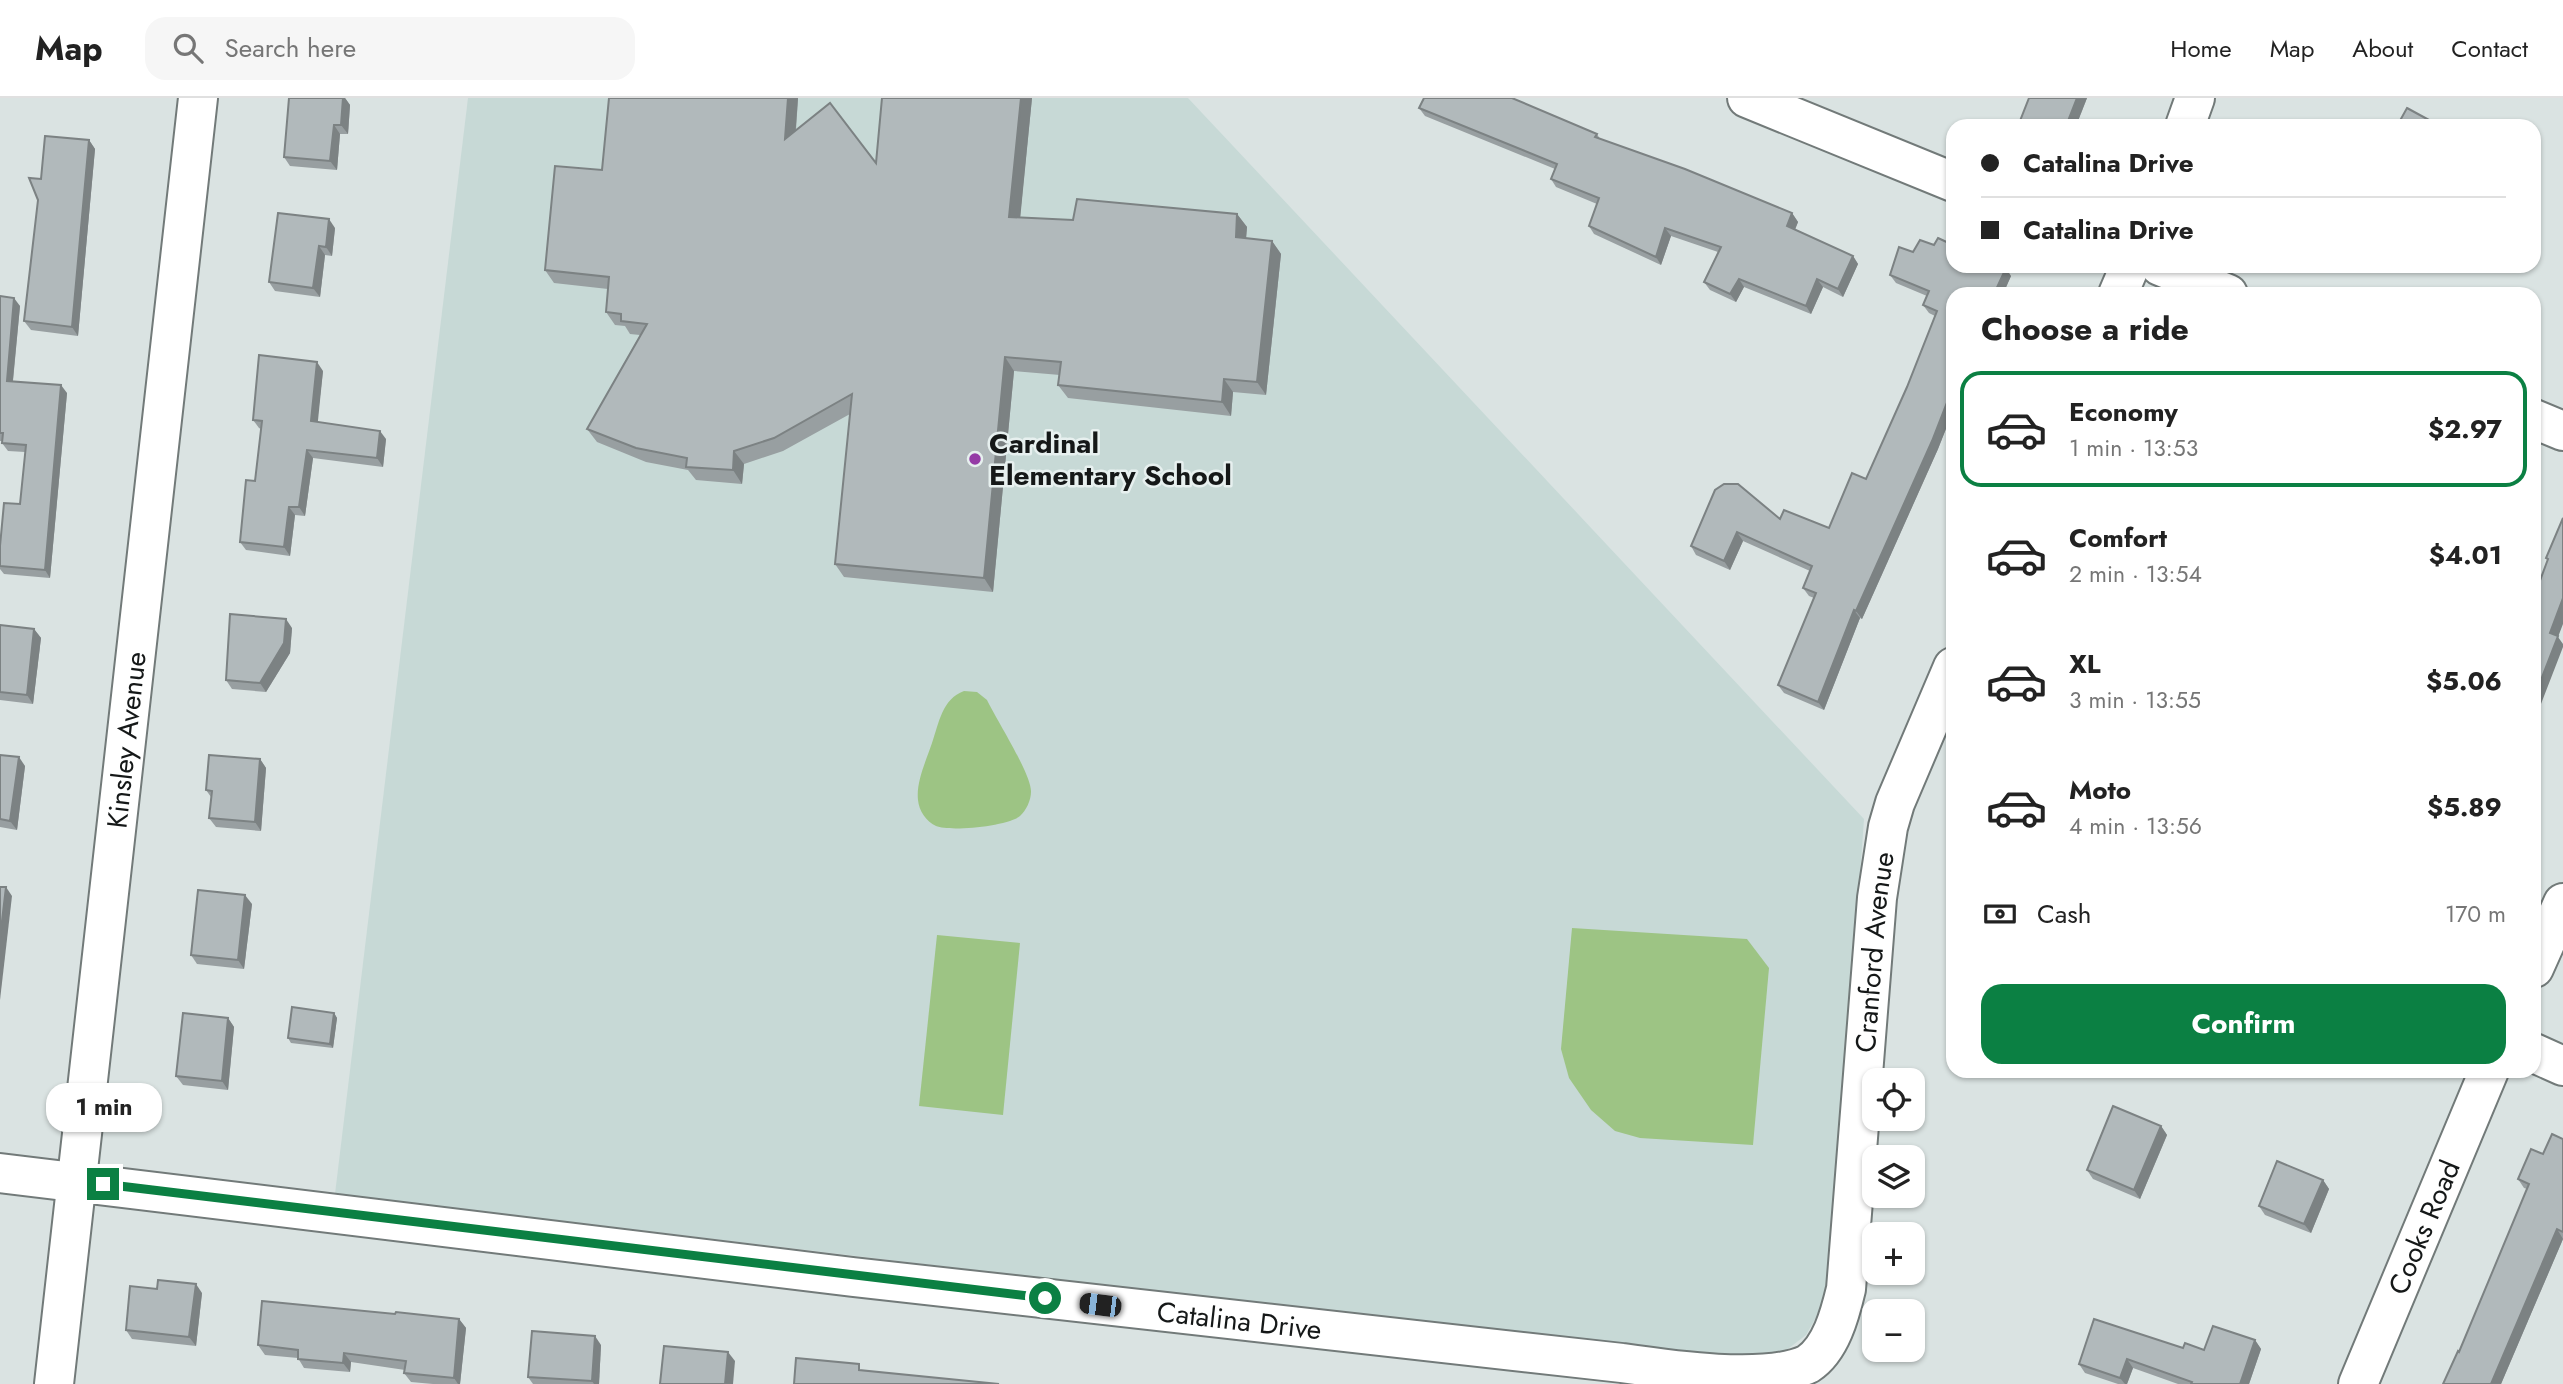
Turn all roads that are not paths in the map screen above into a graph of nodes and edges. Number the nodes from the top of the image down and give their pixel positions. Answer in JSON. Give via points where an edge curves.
{"nodes":[{"id":1,"x":198,"y":98,"type":"edge"},
{"id":2,"x":1747,"y":98,"type":"edge"},
{"id":3,"x":2196,"y":98,"type":"edge"},
{"id":4,"x":2188,"y":119,"type":"edge"},
{"id":5,"x":1946,"y":179,"type":"edge"},
{"id":6,"x":2177,"y":273,"type":"edge"},
{"id":7,"x":2211,"y":287,"type":"edge"},
{"id":8,"x":2541,"y":422,"type":"edge"},
{"id":9,"x":2563,"y":431,"type":"edge"},
{"id":10,"x":1946,"y":683,"type":"edge"},
{"id":11,"x":2563,"y":903,"type":"edge"},
{"id":12,"x":2541,"y":952,"type":"edge"},
{"id":13,"x":2541,"y":1056,"type":"edge"},
{"id":14,"x":2563,"y":1066,"type":"edge"},
{"id":15,"x":2486,"y":1078,"type":"edge"},
{"id":16,"x":0,"y":1173,"type":"edge"},
{"id":17,"x":76,"y":1181,"type":"junction"},
{"id":18,"x":1808,"y":1364,"type":"joint"},
{"id":19,"x":1620,"y":1374,"type":"edge"},
{"id":20,"x":54,"y":1384,"type":"edge"},
{"id":21,"x":2358,"y":1384,"type":"edge"}],
"edges":[{"from":1,"to":17,"type":"street","name":"Kinsley Avenue"},
{"from":2,"to":5,"type":"street"},
{"from":3,"to":4,"type":"street"},
{"from":6,"to":7,"type":"street"},
{"from":8,"to":9,"type":"street"},
{"from":10,"to":18,"type":"street","name":"Cranford Avenue","via":[[1888,827],[1877,898],[1846,1289],[1828,1341]]},
{"from":11,"to":12,"type":"street"},
{"from":13,"to":14,"type":"street"},
{"from":15,"to":21,"type":"street","name":"Cooks Road"},
{"from":16,"to":17,"type":"street","name":"Catalina Drive"},
{"from":17,"to":19,"type":"street","name":"Catalina Drive"},
{"from":17,"to":20,"type":"street","name":"Kinsley Avenue"},
{"from":18,"to":19,"type":"street","name":"Catalina Drive","via":[[1759,1377]]}]}
